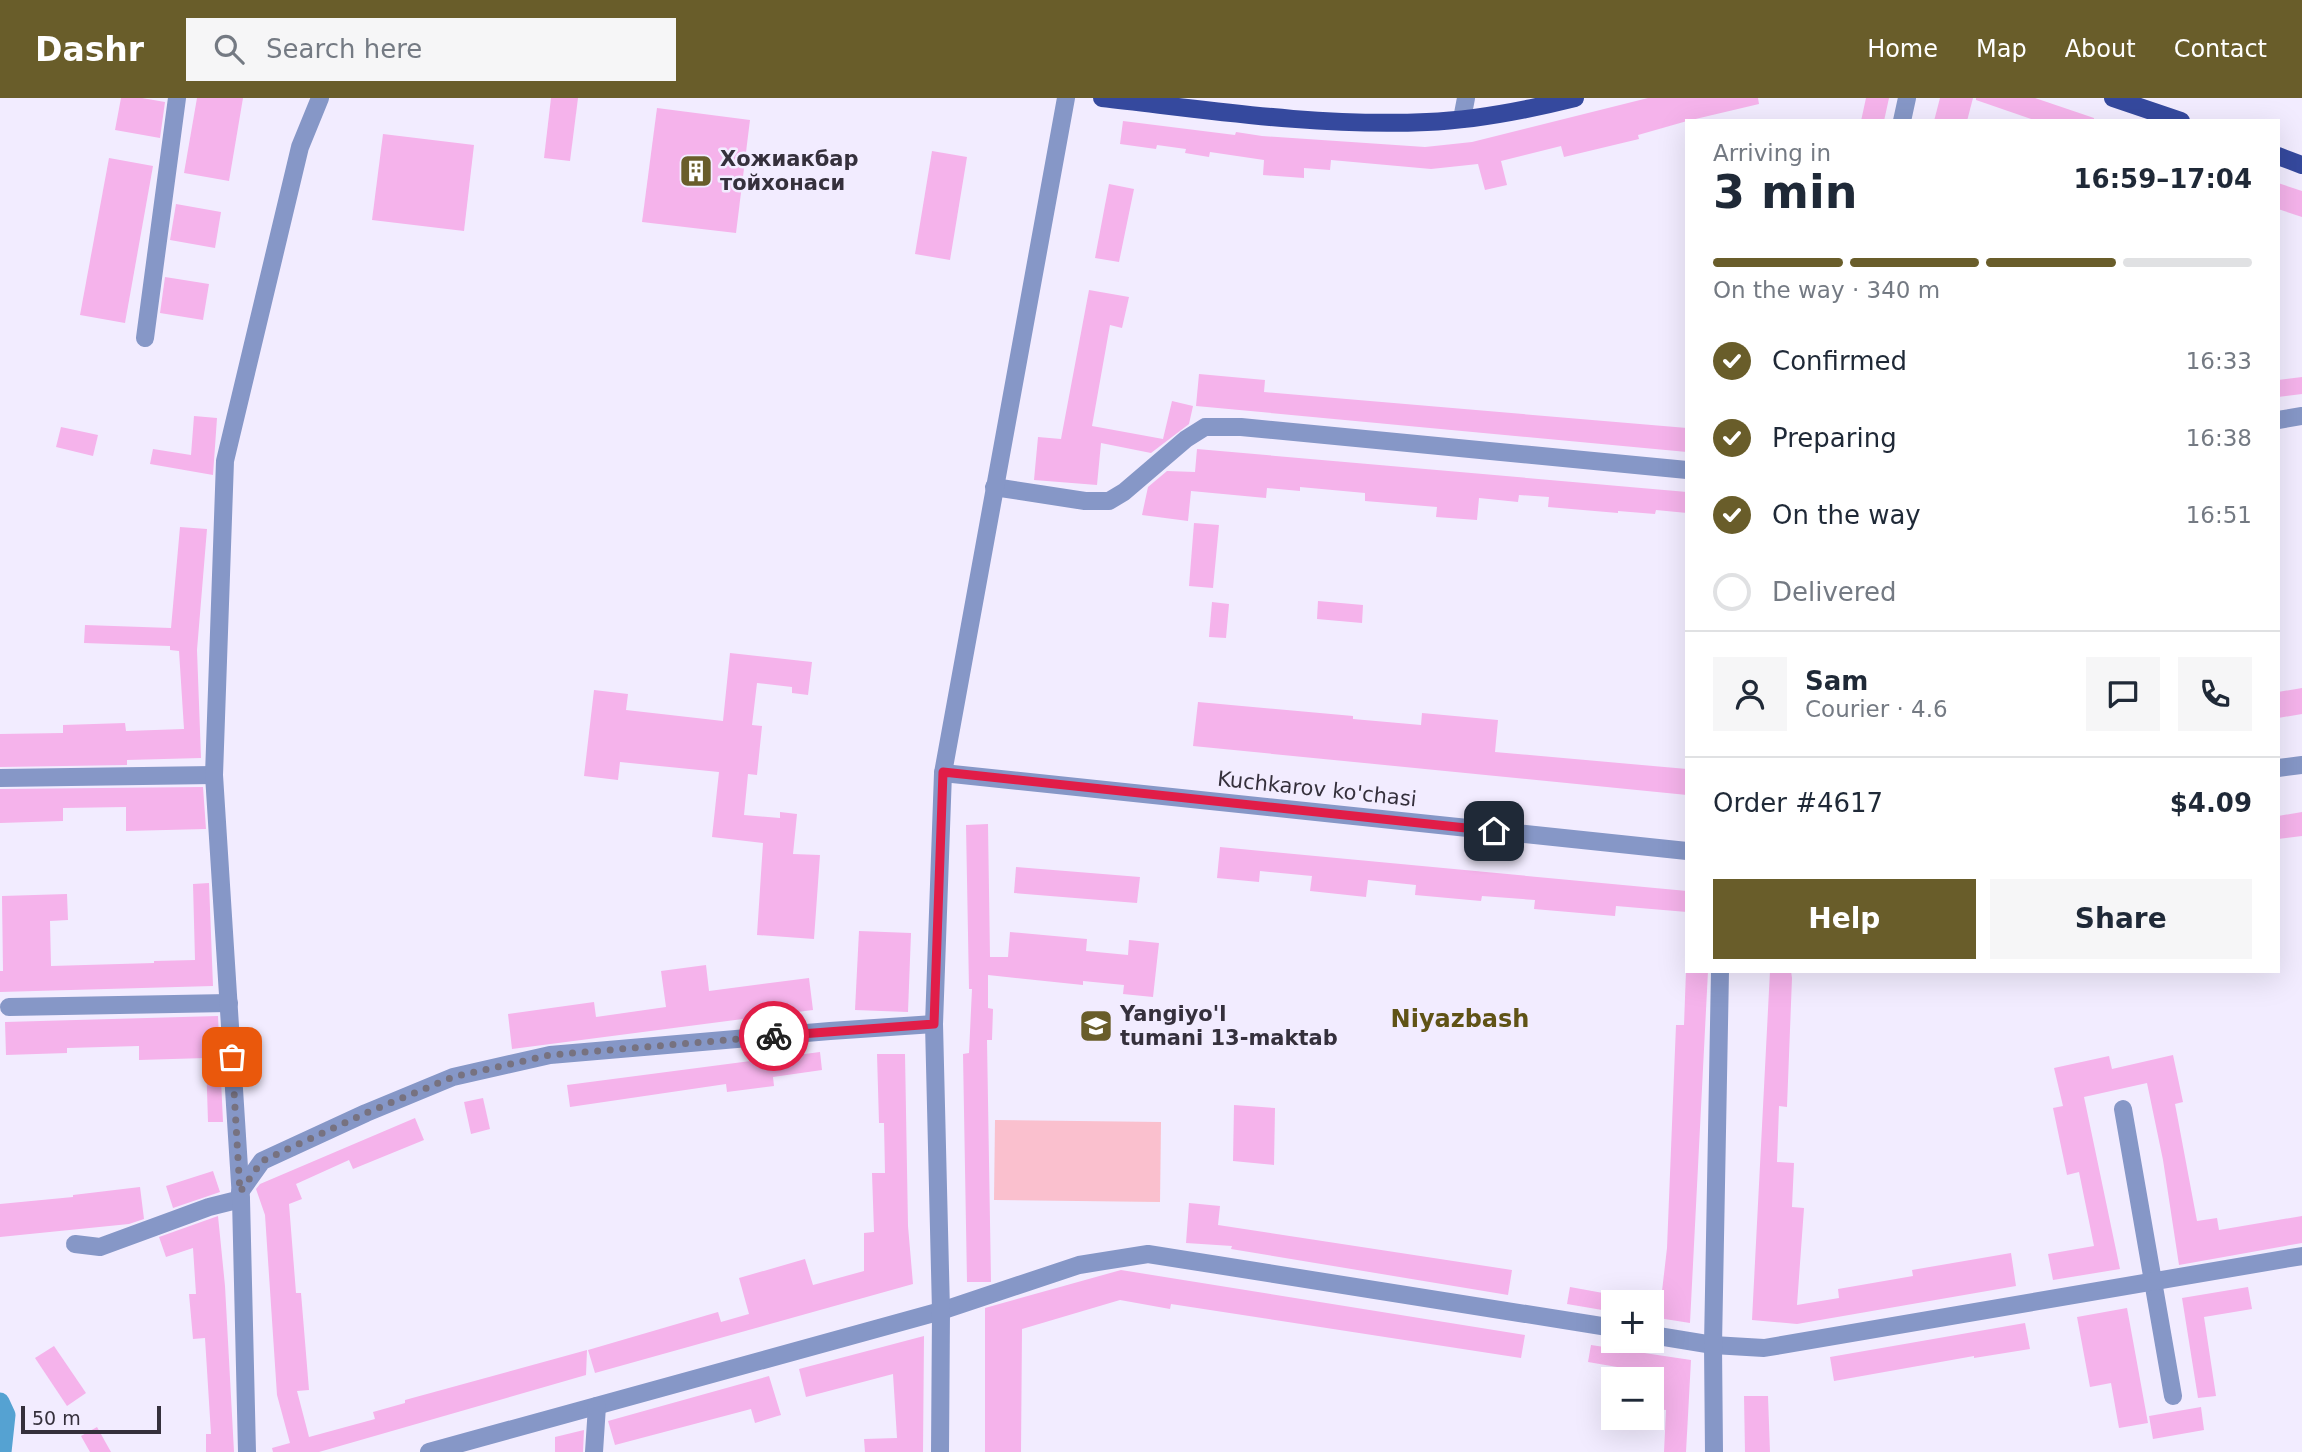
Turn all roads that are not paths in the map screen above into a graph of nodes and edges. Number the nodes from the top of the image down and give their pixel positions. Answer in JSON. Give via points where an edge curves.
{"nodes":[{"id":1,"x":177,"y":98,"type":"edge"},
{"id":2,"x":320,"y":98,"type":"edge"},
{"id":3,"x":1066,"y":98,"type":"edge"},
{"id":4,"x":1102,"y":98,"type":"edge"},
{"id":5,"x":1466,"y":98,"type":"edge"},
{"id":6,"x":1575,"y":98,"type":"edge"},
{"id":7,"x":1907,"y":98,"type":"edge"},
{"id":8,"x":2113,"y":98,"type":"edge"},
{"id":9,"x":1462,"y":119,"type":"junction"},
{"id":10,"x":1902,"y":119,"type":"edge"},
{"id":11,"x":2175,"y":119,"type":"edge"},
{"id":12,"x":2280,"y":157,"type":"edge"},
{"id":13,"x":2302,"y":165,"type":"edge"},
{"id":14,"x":145,"y":338,"type":"dead end"},
{"id":15,"x":2302,"y":416,"type":"edge"},
{"id":16,"x":2280,"y":420,"type":"edge"},
{"id":17,"x":1685,"y":470,"type":"edge"},
{"id":18,"x":994,"y":487,"type":"junction"},
{"id":19,"x":2302,"y":765,"type":"edge"},
{"id":20,"x":2280,"y":768,"type":"edge"},
{"id":21,"x":943,"y":772,"type":"junction"},
{"id":22,"x":214,"y":775,"type":"junction"},
{"id":23,"x":0,"y":778,"type":"edge"},
{"id":24,"x":1685,"y":851,"type":"edge"},
{"id":25,"x":1720,"y":973,"type":"edge"},
{"id":26,"x":229,"y":1003,"type":"junction"},
{"id":27,"x":9,"y":1007,"type":"dead end"},
{"id":28,"x":934,"y":1024,"type":"junction"},
{"id":29,"x":2123,"y":1109,"type":"dead end"},
{"id":30,"x":241,"y":1195,"type":"junction"},
{"id":31,"x":75,"y":1244,"type":"dead end"},
{"id":32,"x":2302,"y":1256,"type":"edge"},
{"id":33,"x":2153,"y":1281,"type":"junction"},
{"id":34,"x":941,"y":1311,"type":"junction"},
{"id":35,"x":1601,"y":1326,"type":"edge"},
{"id":36,"x":1664,"y":1337,"type":"edge"},
{"id":37,"x":1713,"y":1345,"type":"junction"},
{"id":38,"x":2173,"y":1396,"type":"dead end"},
{"id":39,"x":597,"y":1406,"type":"junction"},
{"id":40,"x":247,"y":1452,"type":"edge"},
{"id":41,"x":429,"y":1452,"type":"edge"},
{"id":42,"x":594,"y":1452,"type":"edge"},
{"id":43,"x":940,"y":1452,"type":"edge"},
{"id":44,"x":1714,"y":1452,"type":"edge"}],
"edges":[{"from":1,"to":14,"type":"street"},
{"from":2,"to":22,"type":"street","via":[[300,147],[225,461]]},
{"from":3,"to":18,"type":"street"},
{"from":4,"to":9,"type":"main road","via":[[1312,121]]},
{"from":5,"to":9,"type":"street"},
{"from":6,"to":9,"type":"main road"},
{"from":7,"to":10,"type":"street"},
{"from":8,"to":11,"type":"main road"},
{"from":12,"to":13,"type":"main road"},
{"from":15,"to":16,"type":"street"},
{"from":17,"to":18,"type":"street","via":[[1241,426],[1205,427],[1109,501]]},
{"from":18,"to":21,"type":"street"},
{"from":19,"to":20,"type":"street"},
{"from":21,"to":24,"type":"street","name":"Kuchkarov ko'chasi"},
{"from":21,"to":28,"type":"street"},
{"from":22,"to":23,"type":"street"},
{"from":22,"to":26,"type":"street"},
{"from":25,"to":37,"type":"street"},
{"from":26,"to":27,"type":"street"},
{"from":26,"to":30,"type":"street"},
{"from":28,"to":30,"type":"street","via":[[550,1055],[453,1077],[262,1161]]},
{"from":28,"to":34,"type":"street"},
{"from":29,"to":33,"type":"street"},
{"from":30,"to":31,"type":"street","via":[[100,1247]]},
{"from":30,"to":40,"type":"street"},
{"from":32,"to":33,"type":"street"},
{"from":33,"to":37,"type":"street","via":[[1764,1348]]},
{"from":33,"to":38,"type":"street"},
{"from":34,"to":35,"type":"street","via":[[1079,1265],[1149,1255]]},
{"from":34,"to":39,"type":"street"},
{"from":34,"to":43,"type":"street"},
{"from":36,"to":37,"type":"street"},
{"from":37,"to":44,"type":"street"},
{"from":39,"to":41,"type":"street"},
{"from":39,"to":42,"type":"street"}]}
